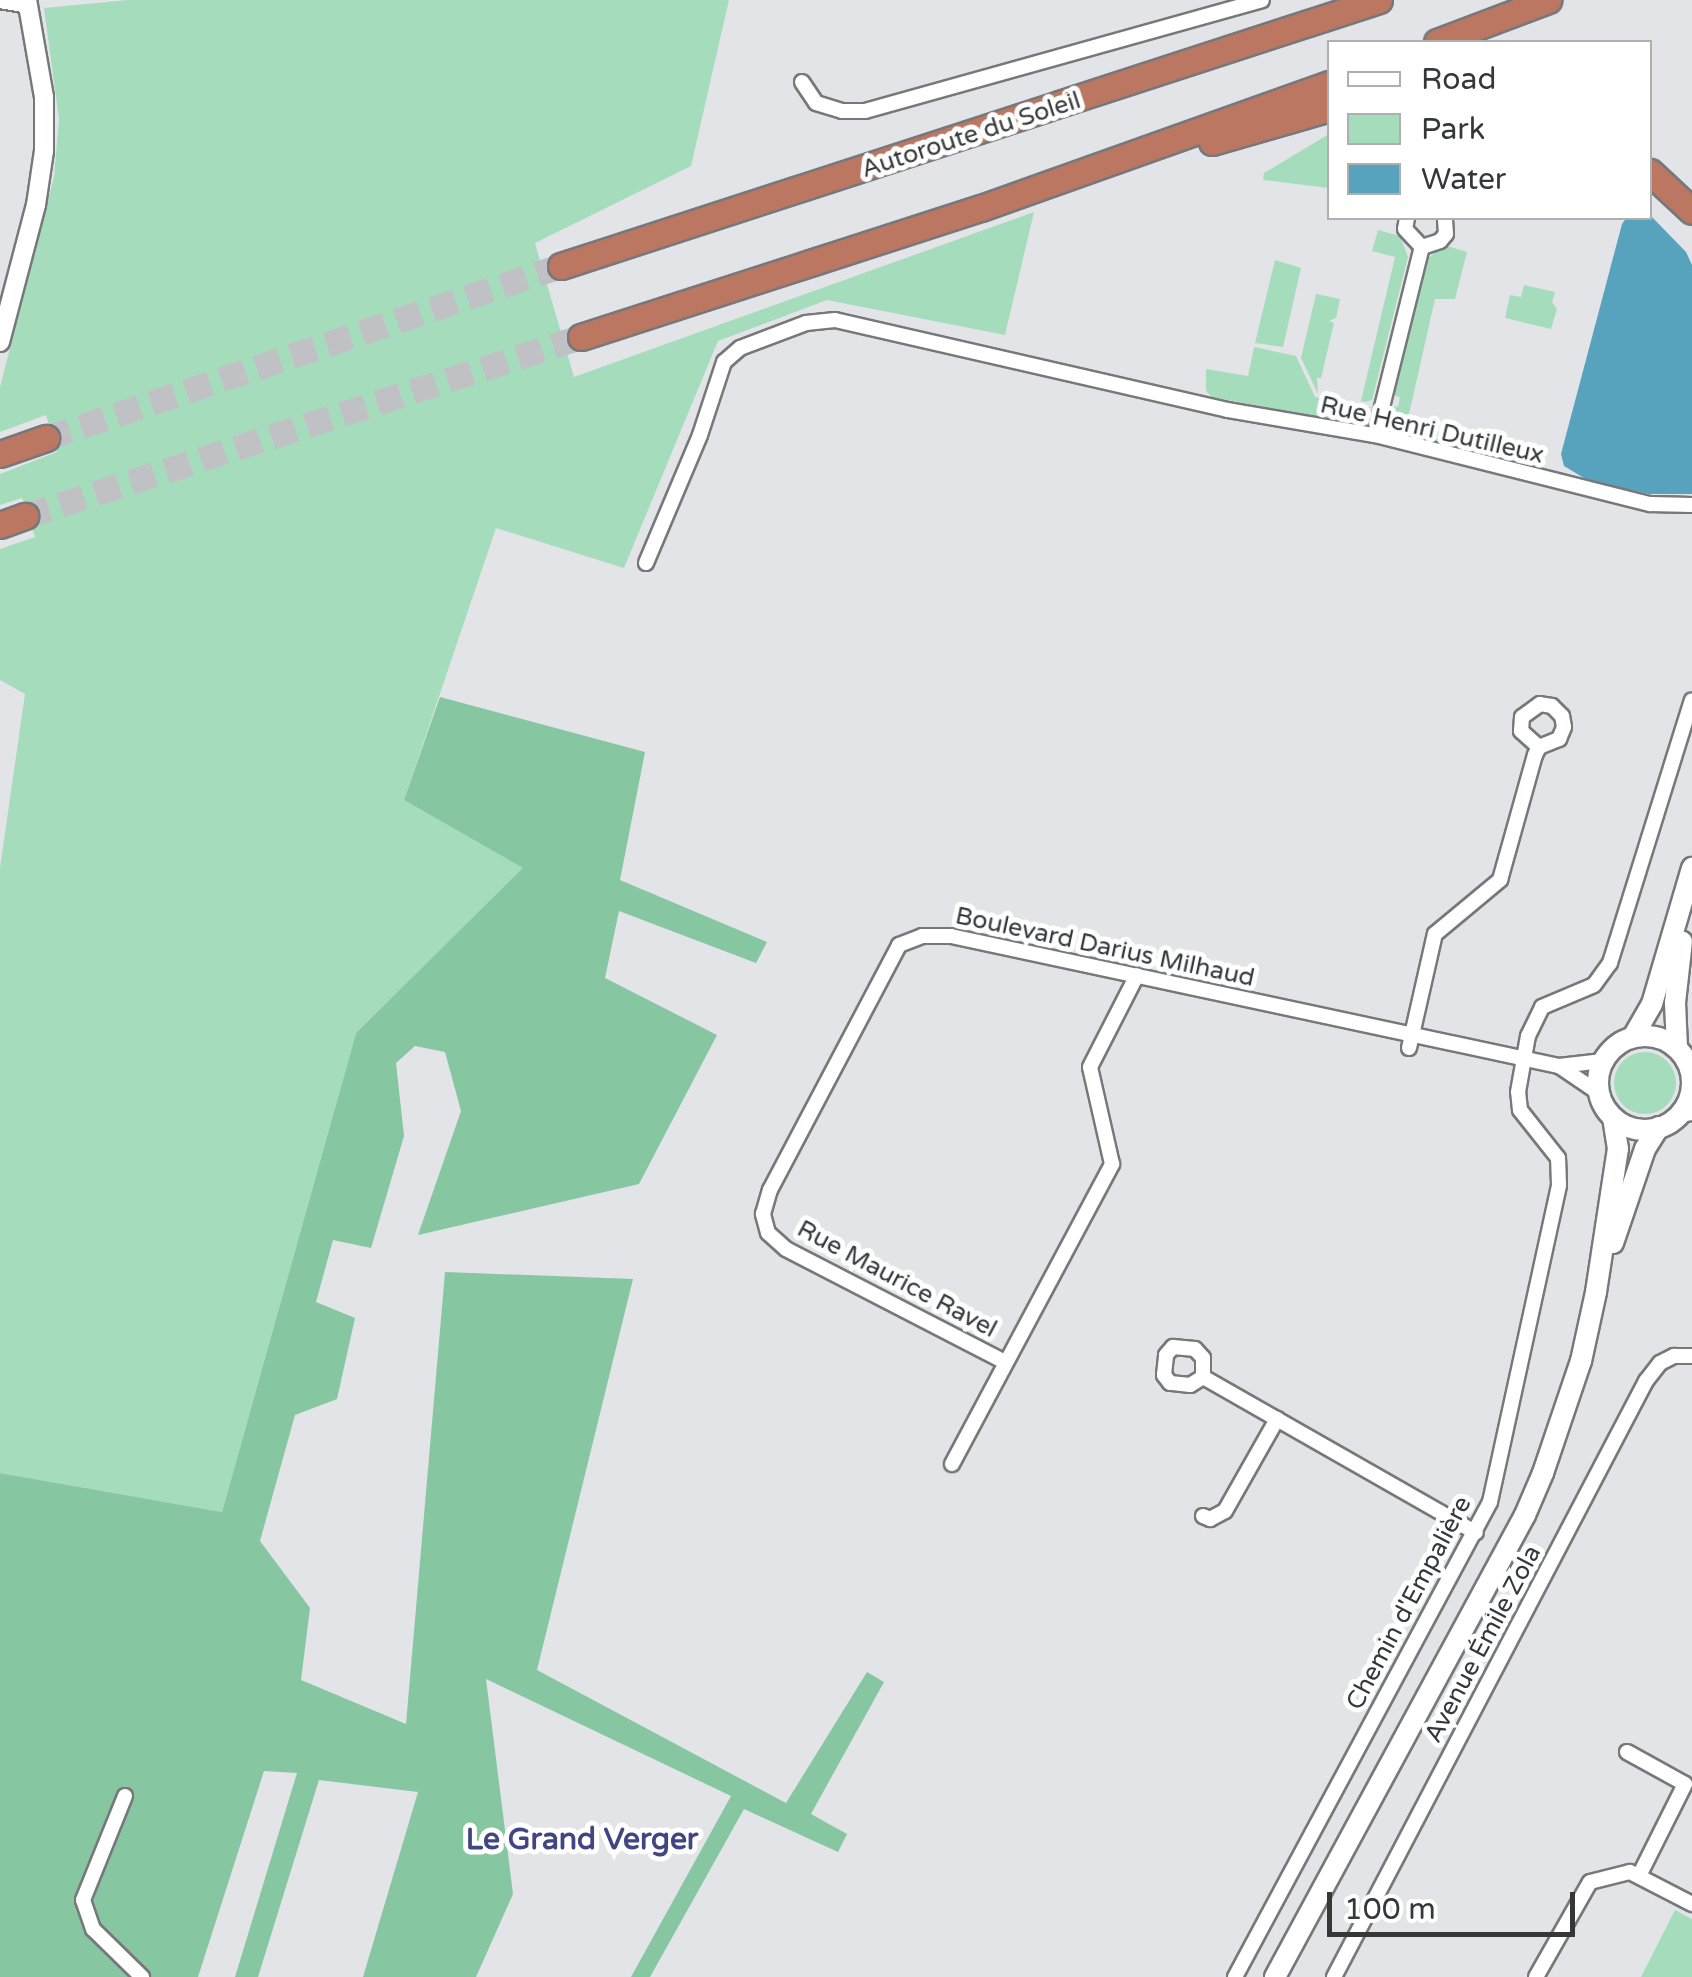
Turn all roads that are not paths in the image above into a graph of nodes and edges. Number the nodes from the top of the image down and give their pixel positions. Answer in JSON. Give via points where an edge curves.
{"nodes":[{"id":1,"x":0,"y":0,"type":"edge"},
{"id":2,"x":1262,"y":0,"type":"edge"},
{"id":3,"x":1379,"y":0,"type":"edge"},
{"id":4,"x":1548,"y":0,"type":"edge"},
{"id":5,"x":28,"y":3,"type":"edge"},
{"id":6,"x":1442,"y":40,"type":"edge"},
{"id":7,"x":802,"y":82,"type":"dead end"},
{"id":8,"x":1327,"y":85,"type":"edge"},
{"id":9,"x":1327,"y":109,"type":"edge"},
{"id":10,"x":1652,"y":174,"type":"edge"},
{"id":11,"x":981,"y":208,"type":"junction"},
{"id":12,"x":1692,"y":211,"type":"edge"},
{"id":13,"x":1407,"y":220,"type":"edge"},
{"id":14,"x":1446,"y":220,"type":"edge"},
{"id":15,"x":1422,"y":247,"type":"junction"},
{"id":16,"x":561,"y":266,"type":"tunnel mouth"},
{"id":17,"x":581,"y":336,"type":"tunnel mouth"},
{"id":18,"x":0,"y":342,"type":"edge"},
{"id":19,"x":1376,"y":435,"type":"junction"},
{"id":20,"x":46,"y":438,"type":"tunnel mouth"},
{"id":21,"x":0,"y":454,"type":"edge"},
{"id":22,"x":1692,"y":505,"type":"edge"},
{"id":23,"x":25,"y":516,"type":"tunnel mouth"},
{"id":24,"x":0,"y":525,"type":"edge"},
{"id":25,"x":646,"y":563,"type":"dead end"},
{"id":26,"x":1692,"y":700,"type":"edge"},
{"id":27,"x":1539,"y":747,"type":"dead end"},
{"id":28,"x":1692,"y":872,"type":"edge"},
{"id":29,"x":1137,"y":974,"type":"junction"},
{"id":30,"x":1633,"y":1037,"type":"junction"},
{"id":31,"x":1410,"y":1041,"type":"junction"},
{"id":32,"x":1677,"y":1048,"type":"junction"},
{"id":33,"x":1524,"y":1058,"type":"junction"},
{"id":34,"x":1603,"y":1061,"type":"junction"},
{"id":35,"x":1559,"y":1066,"type":"junction"},
{"id":36,"x":1692,"y":1078,"type":"edge"},
{"id":37,"x":1599,"y":1093,"type":"junction"},
{"id":38,"x":1685,"y":1114,"type":"edge"},
{"id":39,"x":1613,"y":1117,"type":"junction"},
{"id":40,"x":1659,"y":1128,"type":"junction"},
{"id":41,"x":768,"y":1233,"type":"joint"},
{"id":42,"x":1596,"y":1292,"type":"junction"},
{"id":43,"x":1691,"y":1356,"type":"edge"},
{"id":44,"x":1006,"y":1362,"type":"junction"},
{"id":45,"x":1203,"y":1377,"type":"dead end"},
{"id":46,"x":1278,"y":1419,"type":"junction"},
{"id":47,"x":952,"y":1464,"type":"dead end"},
{"id":48,"x":1202,"y":1516,"type":"dead end"},
{"id":49,"x":1476,"y":1533,"type":"junction"},
{"id":50,"x":1627,"y":1752,"type":"dead end"},
{"id":51,"x":125,"y":1796,"type":"dead end"},
{"id":52,"x":1639,"y":1876,"type":"junction"},
{"id":53,"x":1692,"y":1904,"type":"edge"},
{"id":54,"x":142,"y":1977,"type":"edge"},
{"id":55,"x":1234,"y":1977,"type":"edge"},
{"id":56,"x":1275,"y":1977,"type":"edge"},
{"id":57,"x":1334,"y":1977,"type":"edge"},
{"id":58,"x":1536,"y":1977,"type":"edge"}],
"edges":[{"from":1,"to":5,"type":"street"},
{"from":2,"to":7,"type":"street","via":[[865,111],[816,103]]},
{"from":3,"to":16,"type":"highway","name":"Autoroute du Soleil"},
{"from":4,"to":6,"type":"highway"},
{"from":5,"to":18,"type":"street","via":[[44,97],[44,150]]},
{"from":8,"to":11,"type":"highway"},
{"from":9,"to":11,"type":"highway"},
{"from":10,"to":12,"type":"highway"},
{"from":11,"to":17,"type":"highway"},
{"from":13,"to":15,"type":"street","via":[[1405,229]]},
{"from":14,"to":15,"type":"street","via":[[1440,241]]},
{"from":15,"to":19,"type":"street"},
{"from":19,"to":22,"type":"street","name":"Rue Henri Dutilleux","via":[[1650,504]]},
{"from":19,"to":25,"type":"street","name":"Rue Henri Dutilleux","via":[[1228,410],[846,320],[806,323],[740,348],[724,362]]},
{"from":20,"to":21,"type":"highway"},
{"from":23,"to":24,"type":"highway"},
{"from":26,"to":33,"type":"street","via":[[1610,963],[1594,984],[1542,1007]]},
{"from":27,"to":31,"type":"street","via":[[1507,869],[1436,934]]},
{"from":28,"to":30,"type":"main road","via":[[1652,1004]]},
{"from":28,"to":32,"type":"main road","via":[[1678,965]]},
{"from":29,"to":31,"type":"street","name":"Boulevard Darius Milhaud"},
{"from":29,"to":41,"type":"street","name":"Boulevard Darius Milhaud","via":[[951,936],[922,936],[899,946],[770,1190],[763,1214]]},
{"from":29,"to":44,"type":"street","via":[[1090,1067],[1112,1164]]},
{"from":30,"to":32,"type":"main road"},
{"from":30,"to":34,"type":"main road"},
{"from":31,"to":33,"type":"street","name":"Boulevard Darius Milhaud"},
{"from":32,"to":36,"type":"main road"},
{"from":33,"to":35,"type":"street","name":"Boulevard Darius Milhaud"},
{"from":33,"to":49,"type":"street","name":"Chemin d'Empalière","via":[[1520,1110],[1558,1158],[1559,1186],[1490,1502]]},
{"from":34,"to":35,"type":"street","name":"Boulevard Darius Milhaud"},
{"from":34,"to":37,"type":"main road"},
{"from":35,"to":37,"type":"street","name":"Boulevard Darius Milhaud"},
{"from":36,"to":38,"type":"main road"},
{"from":37,"to":39,"type":"main road"},
{"from":38,"to":40,"type":"main road"},
{"from":39,"to":40,"type":"main road","via":[[1635,1129]]},
{"from":39,"to":42,"type":"main road","via":[[1618,1150]]},
{"from":40,"to":42,"type":"main road","via":[[1645,1150]]},
{"from":41,"to":44,"type":"street","name":"Rue Maurice Ravel","via":[[786,1249]]},
{"from":42,"to":56,"type":"main road","via":[[1576,1376],[1526,1515]]},
{"from":43,"to":57,"type":"street","name":"Avenue Émile Zola","via":[[1660,1363],[1646,1381]]},
{"from":44,"to":47,"type":"street"},
{"from":45,"to":46,"type":"street"},
{"from":46,"to":48,"type":"street","via":[[1225,1512]]},
{"from":46,"to":49,"type":"street"},
{"from":49,"to":55,"type":"street","name":"Chemin d'Empalière"},
{"from":50,"to":52,"type":"street","via":[[1685,1784]]},
{"from":51,"to":54,"type":"street","via":[[82,1900],[93,1929]]},
{"from":52,"to":53,"type":"street"},
{"from":52,"to":58,"type":"street","via":[[1630,1872],[1590,1882]]}]}
